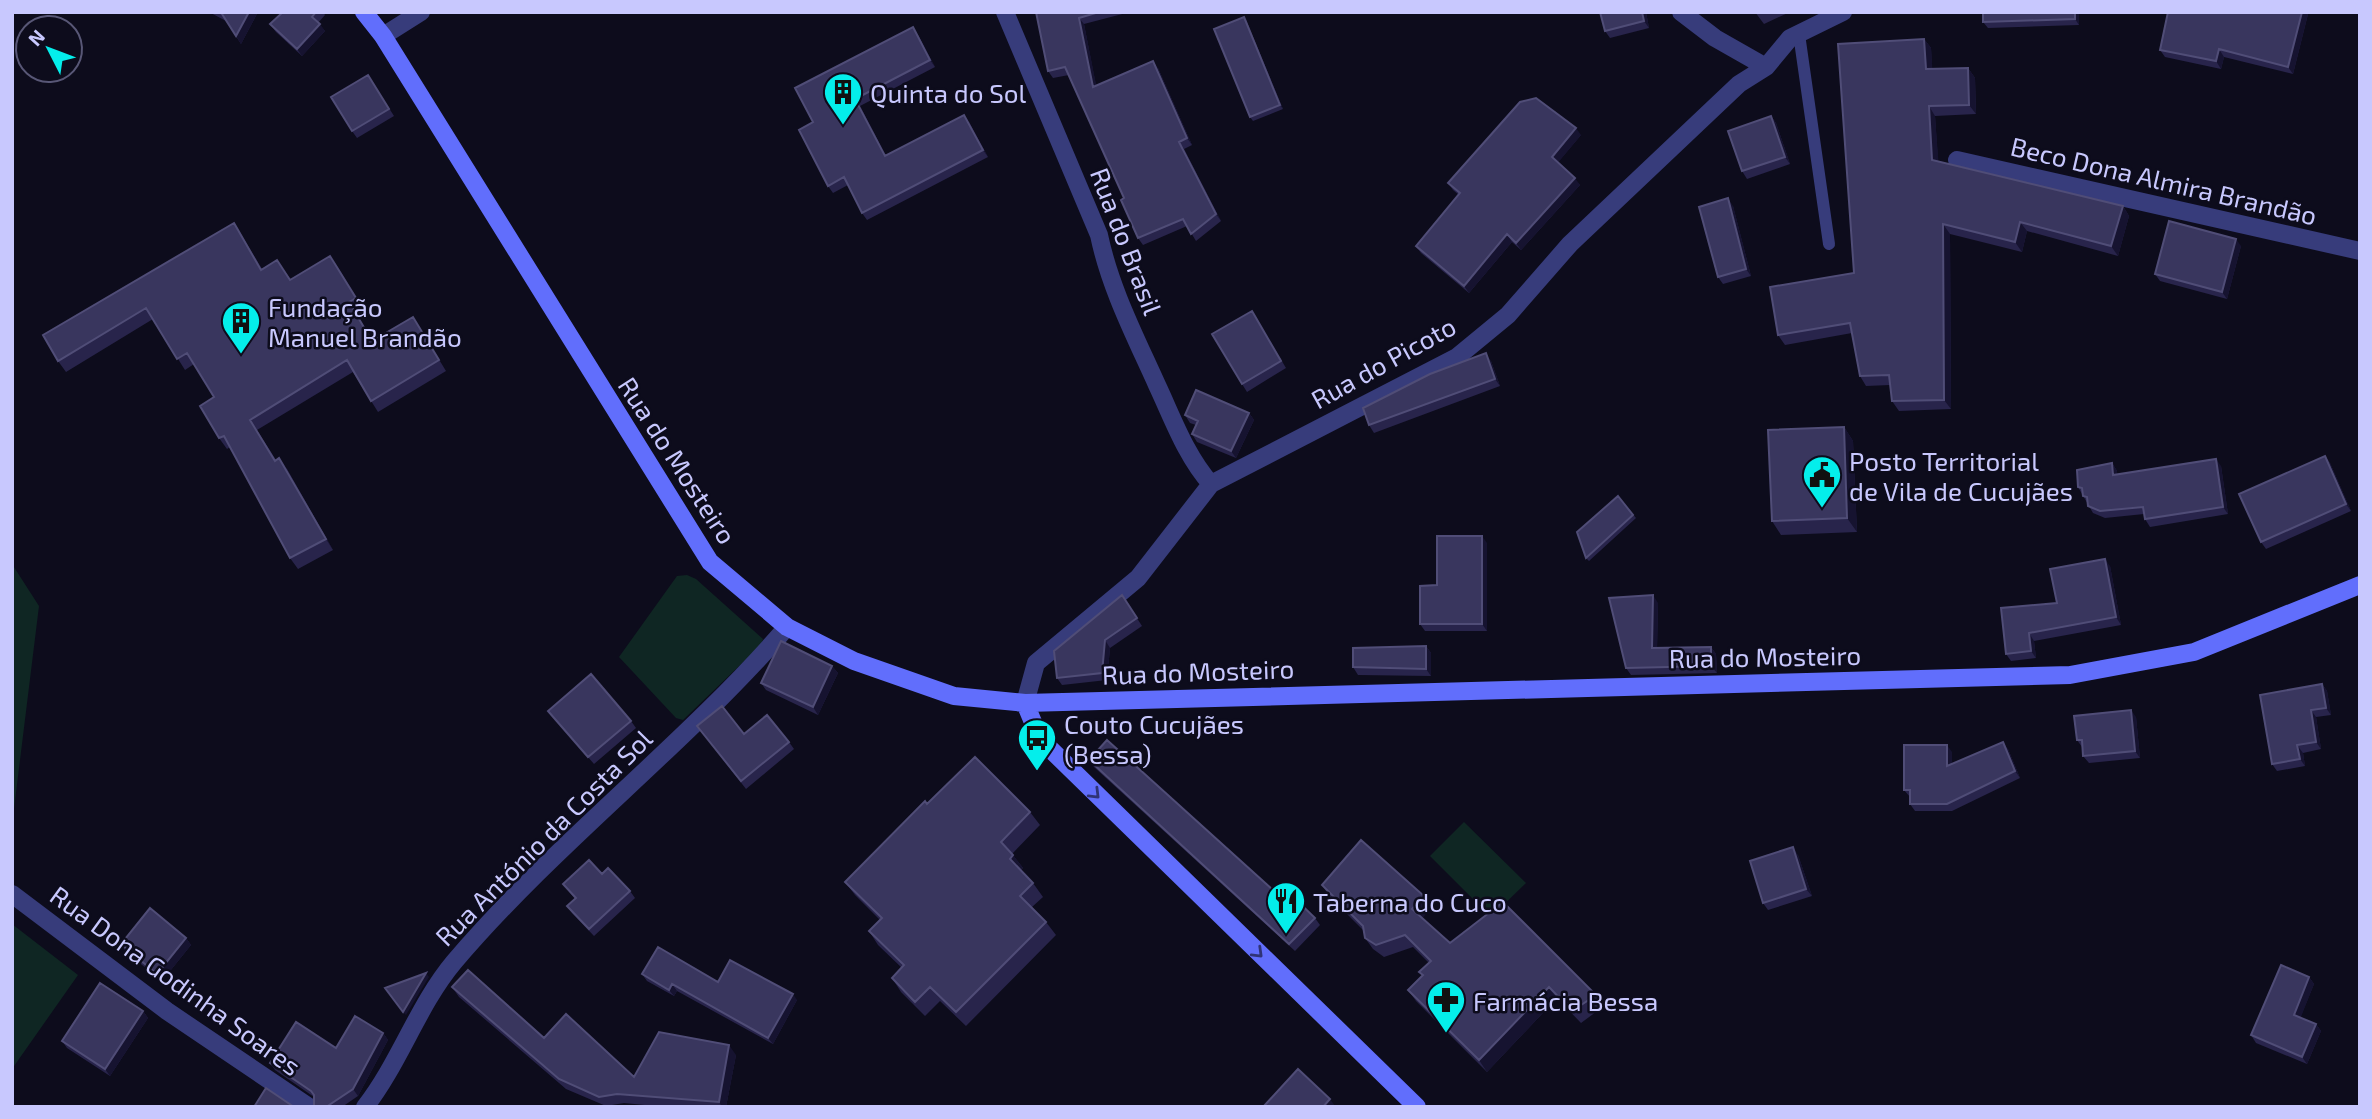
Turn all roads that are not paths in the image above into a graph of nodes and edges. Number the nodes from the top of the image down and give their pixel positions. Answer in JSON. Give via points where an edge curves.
{"nodes":[{"id":1,"x":364,"y":12,"type":"edge"},
{"id":2,"x":421,"y":12,"type":"edge"},
{"id":3,"x":1005,"y":12,"type":"edge"},
{"id":4,"x":1681,"y":12,"type":"edge"},
{"id":5,"x":1843,"y":12,"type":"edge"},
{"id":6,"x":1799,"y":34,"type":"junction"},
{"id":7,"x":383,"y":36,"type":"junction"},
{"id":8,"x":1766,"y":67,"type":"junction"},
{"id":9,"x":1957,"y":160,"type":"dead end"},
{"id":10,"x":1829,"y":244,"type":"dead end"},
{"id":11,"x":2360,"y":251,"type":"edge"},
{"id":12,"x":1211,"y":484,"type":"junction"},
{"id":13,"x":2360,"y":585,"type":"edge"},
{"id":14,"x":787,"y":627,"type":"junction"},
{"id":15,"x":1025,"y":703,"type":"junction"},
{"id":16,"x":12,"y":894,"type":"edge"},
{"id":17,"x":309,"y":1107,"type":"edge"},
{"id":18,"x":365,"y":1107,"type":"edge"},
{"id":19,"x":1417,"y":1107,"type":"edge"}],
"edges":[{"from":1,"to":7,"type":"main road","name":"Rua do Mosteiro"},
{"from":2,"to":7,"type":"street"},
{"from":3,"to":12,"type":"street","name":"Rua do Brasil","via":[[1099,235],[1106,268],[1136,338],[1189,452]]},
{"from":4,"to":8,"type":"street"},
{"from":5,"to":6,"type":"street","name":"Rua do Picoto"},
{"from":6,"to":8,"type":"street","name":"Rua do Picoto","via":[[1790,38]]},
{"from":6,"to":10,"type":"lane"},
{"from":7,"to":14,"type":"main road","name":"Rua do Mosteiro","via":[[710,562]]},
{"from":8,"to":12,"type":"street","name":"Rua do Picoto","via":[[1739,84],[1570,244],[1508,315],[1457,357]]},
{"from":9,"to":11,"type":"street","name":"Beco Dona Almira Brandão"},
{"from":12,"to":15,"type":"street","name":"Rua do Picoto","via":[[1138,578],[1036,663]]},
{"from":13,"to":15,"type":"main road","name":"Rua do Mosteiro","via":[[2194,652],[2070,675]]},
{"from":14,"to":15,"type":"main road","name":"Rua do Mosteiro","via":[[854,661],[954,696]]},
{"from":14,"to":18,"type":"street","name":"Rua António da Costa Sol","via":[[751,669],[613,800],[453,964]]},
{"from":15,"to":19,"type":"main road","one_way":true,"via":[[1040,739]]},
{"from":16,"to":17,"type":"street","name":"Rua Dona Godinha Soares","via":[[167,1011]]}]}
